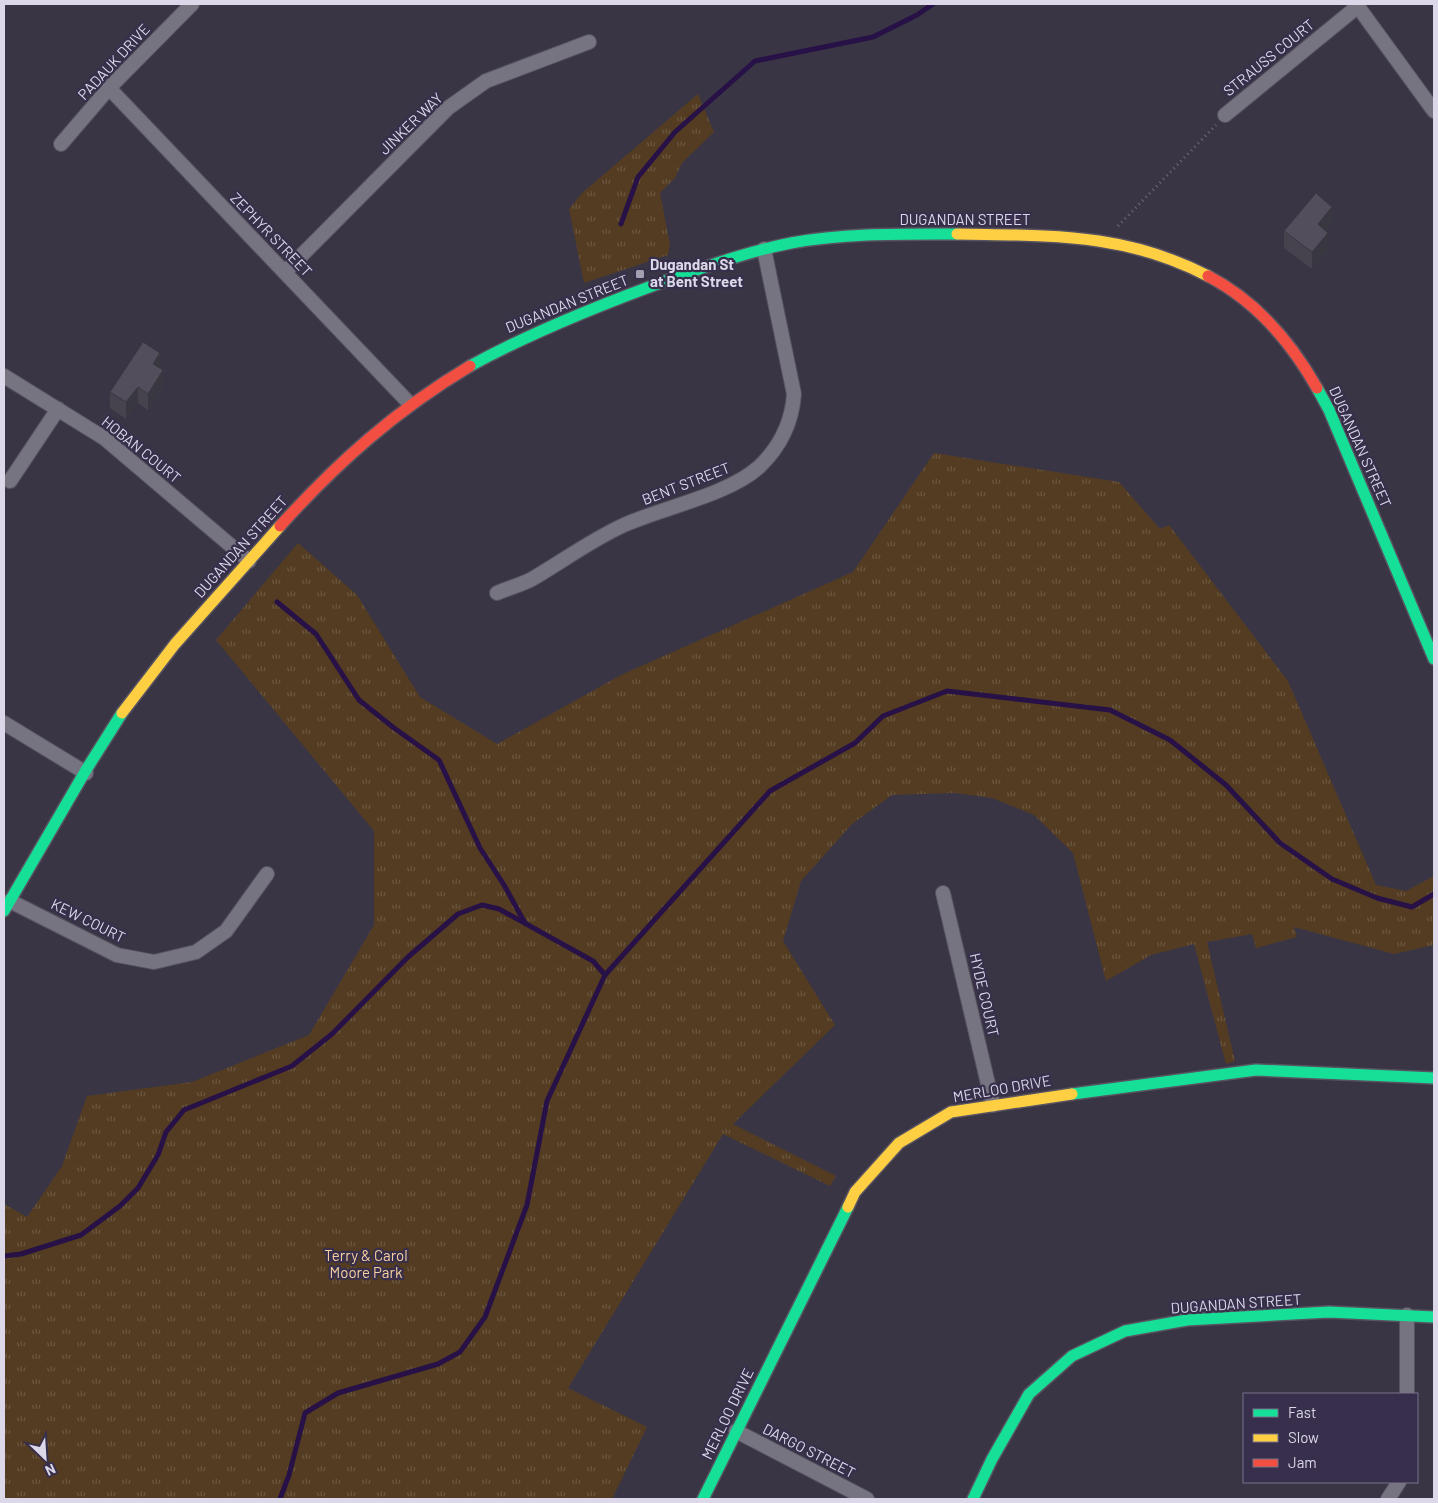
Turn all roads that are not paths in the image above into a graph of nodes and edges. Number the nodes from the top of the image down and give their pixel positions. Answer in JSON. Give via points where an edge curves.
{"nodes":[{"id":1,"x":192,"y":4,"type":"edge"},
{"id":2,"x":1356,"y":5,"type":"edge"},
{"id":3,"x":589,"y":42,"type":"dead end"},
{"id":4,"x":109,"y":88,"type":"junction"},
{"id":5,"x":1434,"y":111,"type":"edge"},
{"id":6,"x":1225,"y":115,"type":"road end"},
{"id":7,"x":61,"y":144,"type":"dead end"},
{"id":8,"x":764,"y":249,"type":"junction"},
{"id":9,"x":285,"y":272,"type":"junction"},
{"id":10,"x":4,"y":376,"type":"edge"},
{"id":11,"x":410,"y":404,"type":"junction"},
{"id":12,"x":58,"y":409,"type":"junction"},
{"id":13,"x":10,"y":481,"type":"dead end"},
{"id":14,"x":249,"y":561,"type":"junction"},
{"id":15,"x":497,"y":593,"type":"dead end"},
{"id":16,"x":1434,"y":659,"type":"edge"},
{"id":17,"x":4,"y":723,"type":"edge"},
{"id":18,"x":86,"y":773,"type":"junction"},
{"id":19,"x":267,"y":874,"type":"dead end"},
{"id":20,"x":943,"y":893,"type":"dead end"},
{"id":21,"x":7,"y":906,"type":"edge"},
{"id":22,"x":1434,"y":1078,"type":"edge"},
{"id":23,"x":993,"y":1105,"type":"junction"},
{"id":24,"x":1407,"y":1315,"type":"junction"},
{"id":25,"x":1434,"y":1317,"type":"edge"},
{"id":26,"x":1407,"y":1393,"type":"edge"},
{"id":27,"x":736,"y":1431,"type":"junction"},
{"id":28,"x":1398,"y":1483,"type":"edge"},
{"id":29,"x":703,"y":1499,"type":"edge"},
{"id":30,"x":867,"y":1499,"type":"edge"},
{"id":31,"x":973,"y":1499,"type":"edge"},
{"id":32,"x":1388,"y":1499,"type":"edge"}],
"edges":[{"from":1,"to":4,"type":"street","name":"PADAUK DRIVE"},
{"from":2,"to":5,"type":"street"},
{"from":2,"to":6,"type":"street","name":"STRAUSS COURT"},
{"from":3,"to":9,"type":"street","name":"JINKER WAY","via":[[486,81],[448,108]]},
{"from":4,"to":7,"type":"street","name":"PADAUK DRIVE"},
{"from":4,"to":9,"type":"street","name":"ZEPHYR STREET"},
{"from":8,"to":11,"type":"street","name":"DUGANDAN STREET","via":[[692,272],[548,326],[480,360]]},
{"from":8,"to":15,"type":"street","name":"BENT STREET","via":[[794,394],[793,412],[775,450],[740,481],[623,526],[577,550],[531,580]]},
{"from":8,"to":16,"type":"street","name":"DUGANDAN STREET","via":[[872,234],[1049,235],[1105,240],[1147,250],[1190,268],[1231,291],[1268,321],[1287,343],[1330,410]]},
{"from":9,"to":11,"type":"street","name":"ZEPHYR STREET"},
{"from":10,"to":12,"type":"street","name":"HOBAN COURT"},
{"from":11,"to":14,"type":"street","name":"DUGANDAN STREET","via":[[340,465]]},
{"from":12,"to":13,"type":"street"},
{"from":12,"to":14,"type":"street","name":"HOBAN COURT","via":[[104,438]]},
{"from":14,"to":18,"type":"street","name":"DUGANDAN STREET","via":[[140,688]]},
{"from":17,"to":18,"type":"street"},
{"from":18,"to":21,"type":"street","name":"DUGANDAN STREET"},
{"from":19,"to":21,"type":"street","name":"KEW COURT","via":[[226,931],[196,952],[154,962],[117,955]]},
{"from":20,"to":23,"type":"street","name":"HYDE COURT"},
{"from":22,"to":23,"type":"street","name":"MERLOO DRIVE","via":[[1256,1070]]},
{"from":23,"to":27,"type":"street","name":"MERLOO DRIVE","via":[[951,1112],[899,1143],[855,1192]]},
{"from":24,"to":25,"type":"street","name":"DUGANDAN STREET"},
{"from":24,"to":26,"type":"street"},
{"from":24,"to":31,"type":"street","name":"DUGANDAN STREET","via":[[1329,1312],[1187,1320],[1126,1331],[1072,1356],[1029,1394]]},
{"from":27,"to":29,"type":"street","name":"MERLOO DRIVE"},
{"from":27,"to":30,"type":"street","name":"DARGO STREET"},
{"from":28,"to":32,"type":"street"}]}
